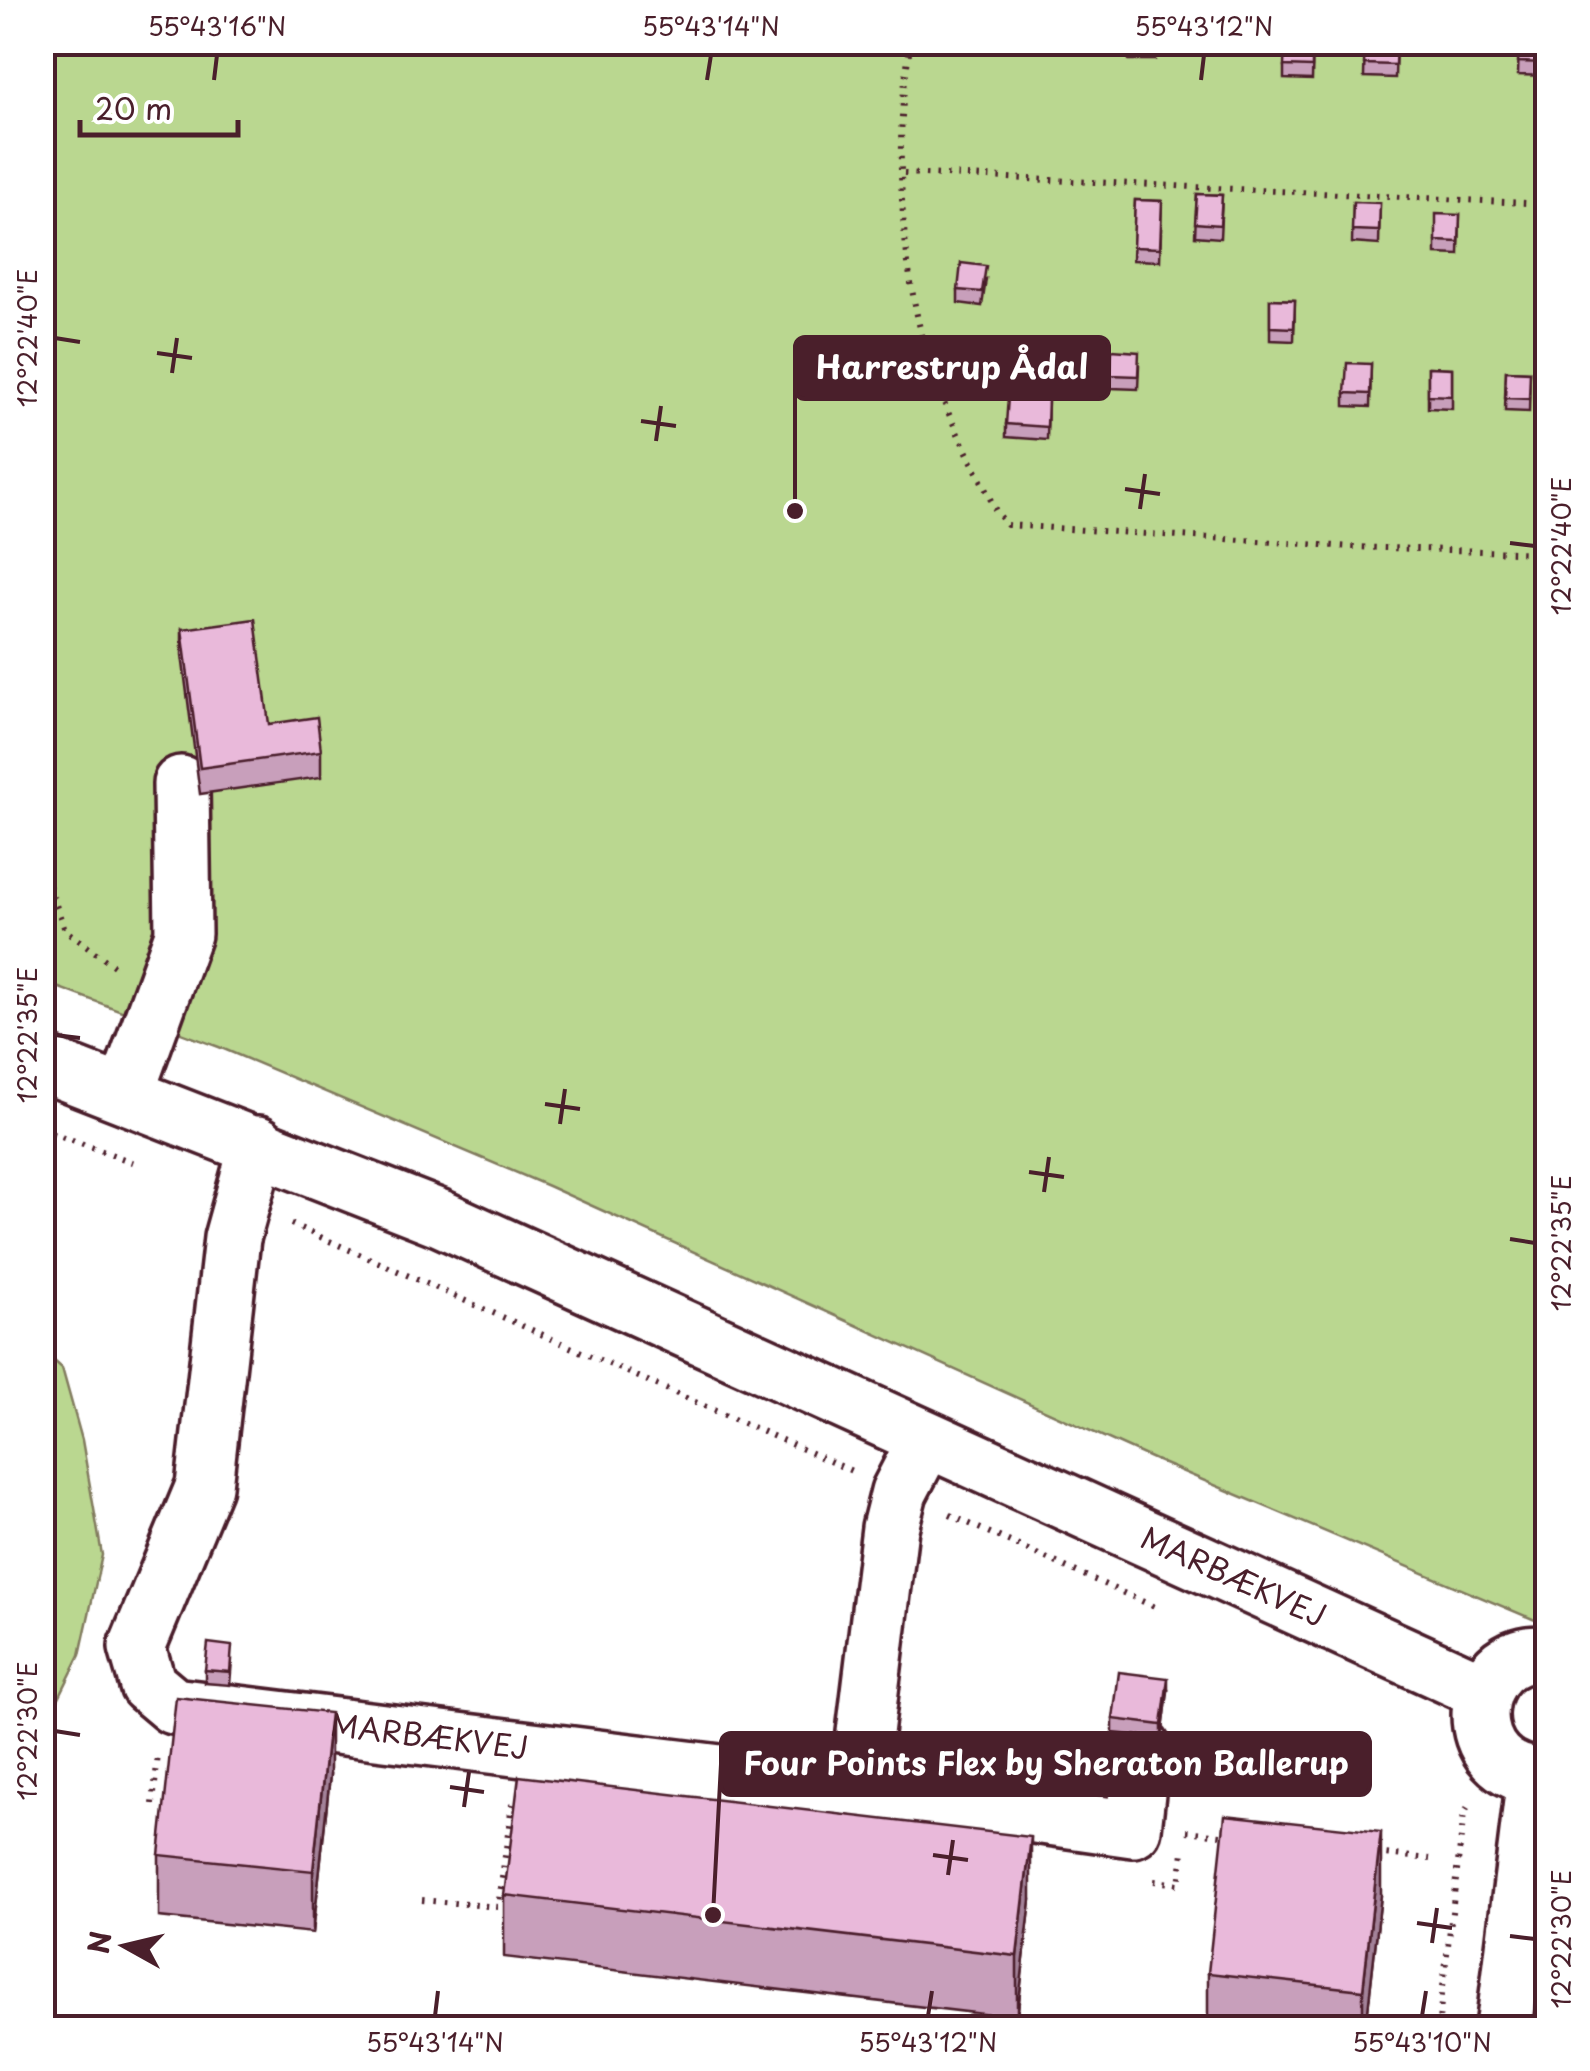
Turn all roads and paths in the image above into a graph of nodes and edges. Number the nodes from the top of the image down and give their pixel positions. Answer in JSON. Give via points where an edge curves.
{"nodes":[{"id":1,"x":912,"y":42,"type":"edge"},
{"id":2,"x":904,"y":173,"type":"junction"},
{"id":3,"x":1548,"y":204,"type":"edge"},
{"id":4,"x":1548,"y":553,"type":"edge"},
{"id":5,"x":181,"y":784,"type":"dead end"},
{"id":6,"x":42,"y":866,"type":"edge"},
{"id":7,"x":158,"y":997,"type":"junction"},
{"id":8,"x":42,"y":1062,"type":"edge"},
{"id":9,"x":126,"y":1092,"type":"junction"},
{"id":10,"x":42,"y":1129,"type":"edge"},
{"id":11,"x":258,"y":1144,"type":"junction"},
{"id":12,"x":153,"y":1169,"type":"dead end"},
{"id":13,"x":240,"y":1201,"type":"junction"},
{"id":14,"x":926,"y":1440,"type":"junction"},
{"id":15,"x":899,"y":1492,"type":"junction"},
{"id":16,"x":1170,"y":1614,"type":"dead end"},
{"id":17,"x":1548,"y":1655,"type":"edge"},
{"id":18,"x":1483,"y":1691,"type":"junction"},
{"id":19,"x":1142,"y":1748,"type":"dead end"},
{"id":20,"x":1526,"y":1771,"type":"edge"},
{"id":21,"x":858,"y":1790,"type":"junction"},
{"id":22,"x":512,"y":1804,"type":"edge"},
{"id":23,"x":1132,"y":1828,"type":"junction"},
{"id":24,"x":1243,"y":1837,"type":"edge"},
{"id":25,"x":1374,"y":1853,"type":"edge"},
{"id":26,"x":1430,"y":1860,"type":"dead end"},
{"id":27,"x":422,"y":1900,"type":"dead end"},
{"id":28,"x":1438,"y":2028,"type":"edge"},
{"id":29,"x":1504,"y":2028,"type":"edge"}],
"edges":[{"from":1,"to":2,"type":"path","via":[[904,82]]},
{"from":2,"to":3,"type":"path"},
{"from":2,"to":4,"type":"path","via":[[910,284],[936,385],[1008,525]]},
{"from":5,"to":7,"type":"street","via":[[183,934]]},
{"from":6,"to":7,"type":"path","via":[[65,930]]},
{"from":7,"to":9,"type":"street"},
{"from":8,"to":9,"type":"street","name":"MARBÆKVEJ"},
{"from":9,"to":11,"type":"street","name":"MARBÆKVEJ"},
{"from":10,"to":12,"type":"path"},
{"from":11,"to":13,"type":"street","name":"MARBÆKVEJ"},
{"from":11,"to":14,"type":"street","name":"MARBÆKVEJ","via":[[440,1218]]},
{"from":13,"to":15,"type":"path"},
{"from":13,"to":21,"type":"street","name":"MARBÆKVEJ","via":[[204,1486],[137,1647],[148,1685],[174,1706]]},
{"from":14,"to":15,"type":"street"},
{"from":14,"to":18,"type":"street","name":"MARBÆKVEJ"},
{"from":15,"to":16,"type":"path"},
{"from":15,"to":21,"type":"street"},
{"from":17,"to":18,"type":"street","via":[[1512,1660]]},
{"from":18,"to":20,"type":"street","via":[[1483,1740]]},
{"from":19,"to":23,"type":"street"},
{"from":20,"to":28,"type":"path","via":[[1464,1812]]},
{"from":20,"to":29,"type":"street"},
{"from":21,"to":23,"type":"street","name":"MARBÆKVEJ"},
{"from":22,"to":27,"type":"path","via":[[498,1907]]},
{"from":23,"to":24,"type":"path","via":[[1158,1817],[1173,1829]]},
{"from":25,"to":26,"type":"path"}]}
